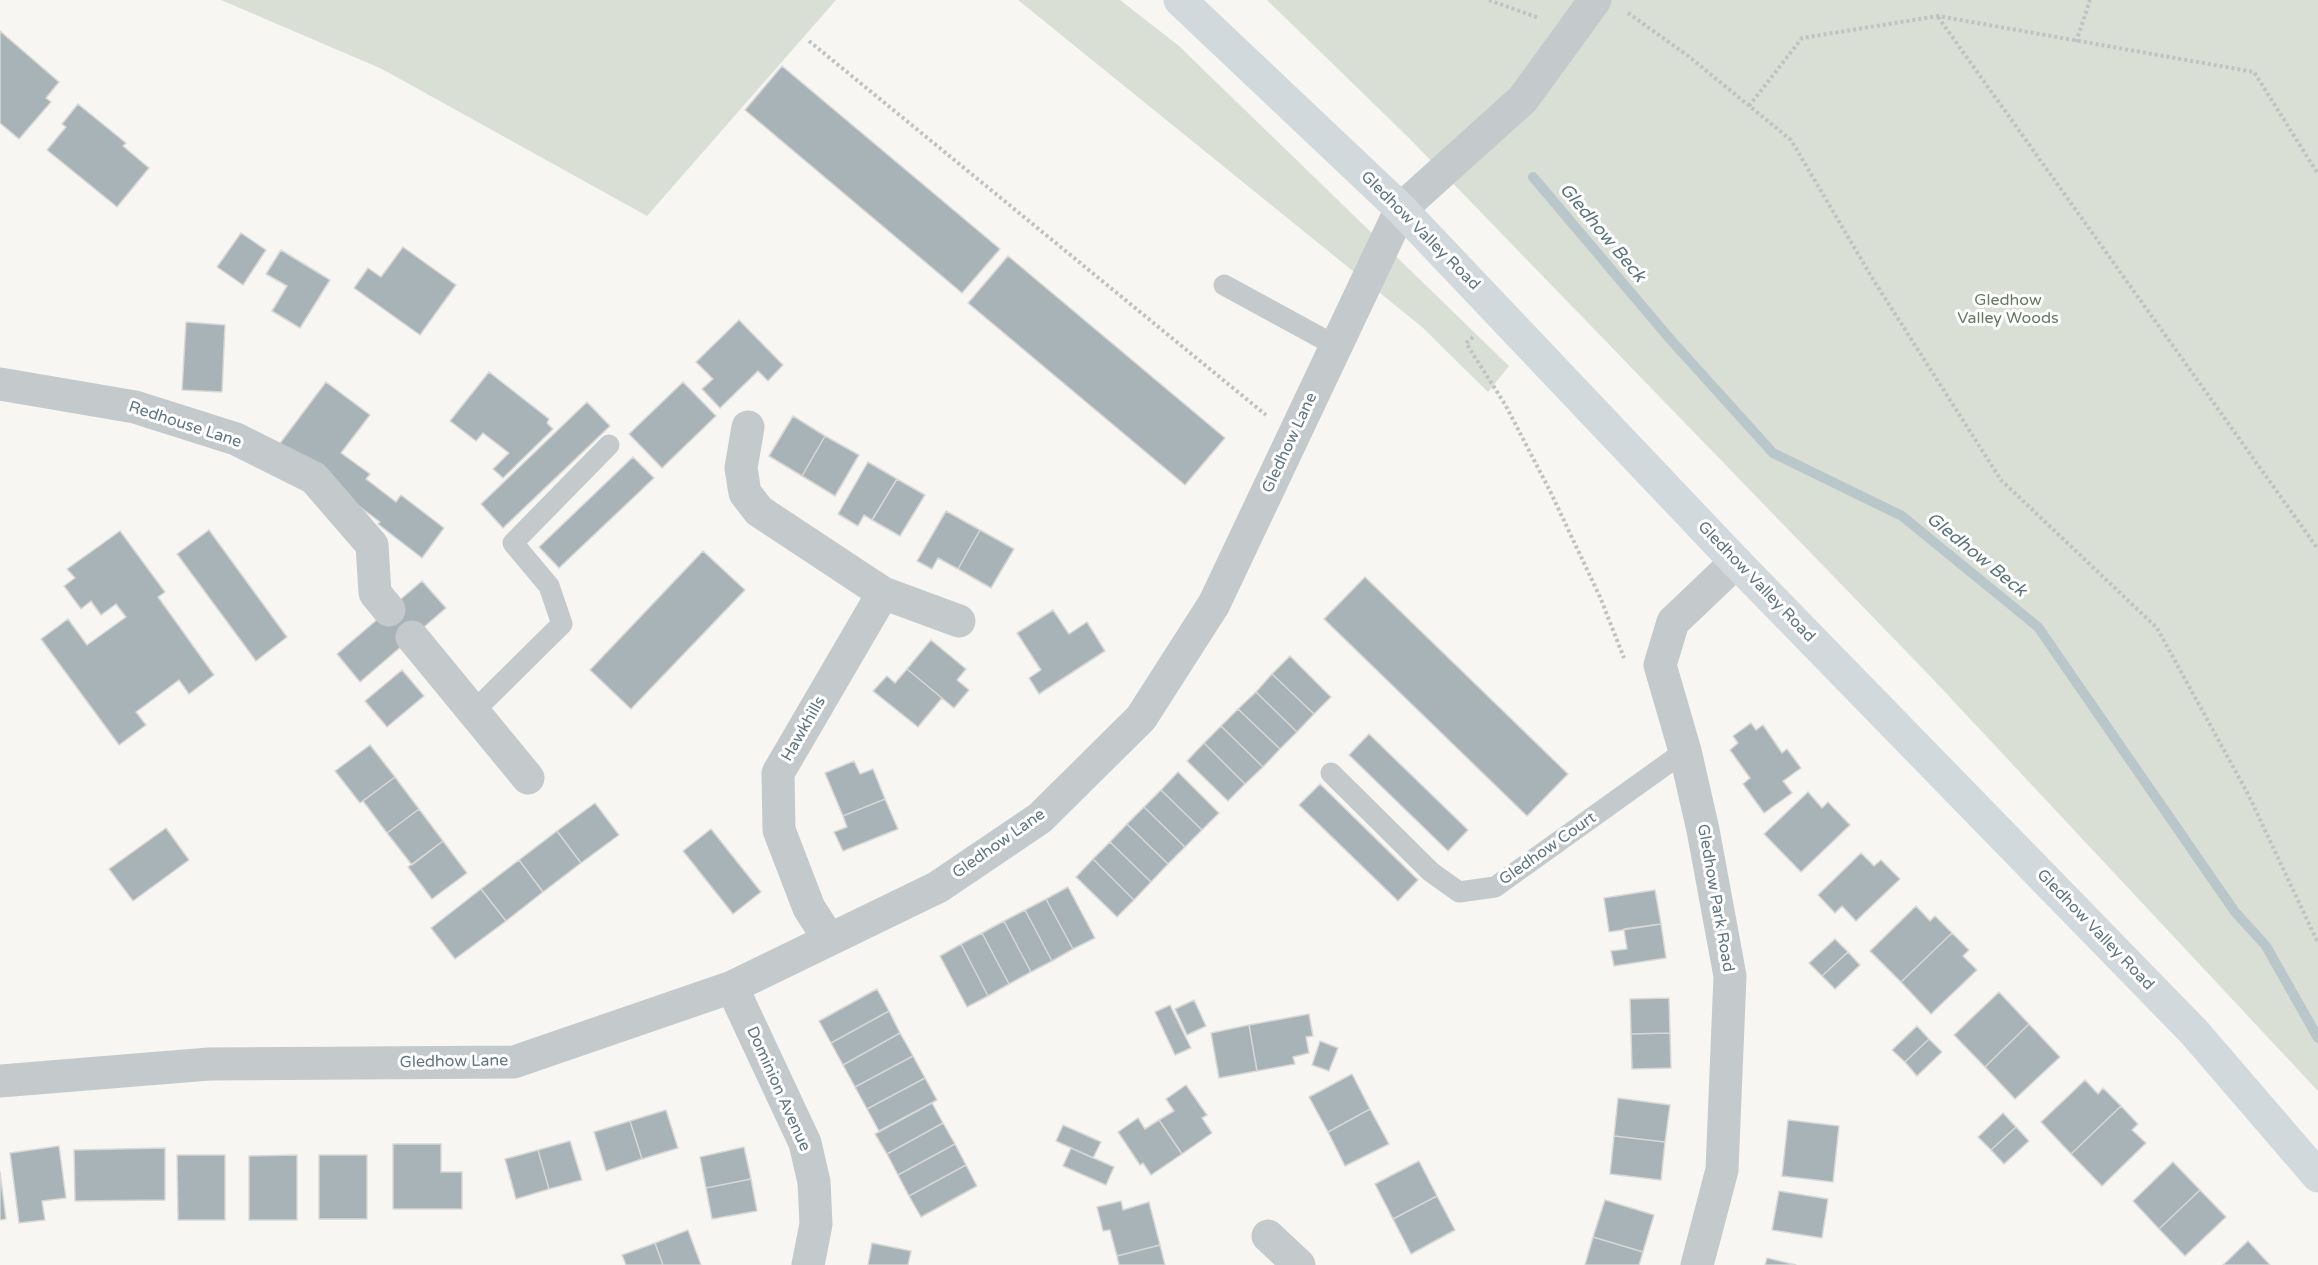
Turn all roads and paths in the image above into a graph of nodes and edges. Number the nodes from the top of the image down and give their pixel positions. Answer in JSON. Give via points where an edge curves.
{"nodes":[{"id":1,"x":1180,"y":0,"type":"edge"},
{"id":2,"x":1489,"y":0,"type":"edge"},
{"id":3,"x":2090,"y":0,"type":"edge"},
{"id":4,"x":1608,"y":3,"type":"edge"},
{"id":5,"x":1938,"y":16,"type":"junction"},
{"id":6,"x":1573,"y":30,"type":"junction"},
{"id":7,"x":809,"y":41,"type":"dead end"},
{"id":8,"x":2076,"y":42,"type":"junction"},
{"id":9,"x":1749,"y":106,"type":"junction"},
{"id":10,"x":2318,"y":174,"type":"edge"},
{"id":11,"x":1401,"y":209,"type":"junction"},
{"id":12,"x":1224,"y":285,"type":"dead end"},
{"id":13,"x":1499,"y":312,"type":"junction"},
{"id":14,"x":1336,"y":346,"type":"junction"},
{"id":15,"x":0,"y":384,"type":"edge"},
{"id":16,"x":748,"y":427,"type":"dead end"},
{"id":17,"x":1293,"y":438,"type":"junction"},
{"id":18,"x":609,"y":445,"type":"dead end"},
{"id":19,"x":2318,"y":549,"type":"edge"},
{"id":20,"x":1736,"y":562,"type":"junction"},
{"id":21,"x":882,"y":592,"type":"junction"},
{"id":22,"x":389,"y":610,"type":"dead end"},
{"id":23,"x":959,"y":621,"type":"dead end"},
{"id":24,"x":412,"y":637,"type":"dead end"},
{"id":25,"x":1625,"y":660,"type":"dead end"},
{"id":26,"x":474,"y":711,"type":"junction"},
{"id":27,"x":1685,"y":751,"type":"junction"},
{"id":28,"x":1331,"y":773,"type":"dead end"},
{"id":29,"x":528,"y":778,"type":"dead end"},
{"id":30,"x":829,"y":939,"type":"junction"},
{"id":31,"x":2318,"y":943,"type":"edge"},
{"id":32,"x":732,"y":987,"type":"junction"},
{"id":33,"x":0,"y":1081,"type":"edge"},
{"id":34,"x":2318,"y":1176,"type":"edge"},
{"id":35,"x":1268,"y":1236,"type":"dead end"},
{"id":36,"x":808,"y":1265,"type":"edge"},
{"id":37,"x":1299,"y":1265,"type":"edge"},
{"id":38,"x":1697,"y":1265,"type":"edge"}],
"edges":[{"from":1,"to":11,"type":"street","name":"Gledhow Valley Road"},
{"from":2,"to":6,"type":"path"},
{"from":3,"to":8,"type":"path"},
{"from":4,"to":6,"type":"street","name":"Gledhow Lane"},
{"from":4,"to":9,"type":"path","via":[[1687,55]]},
{"from":5,"to":8,"type":"path"},
{"from":5,"to":9,"type":"path","via":[[1802,38]]},
{"from":5,"to":19,"type":"path"},
{"from":6,"to":11,"type":"street","name":"Gledhow Lane","via":[[1523,99]]},
{"from":7,"to":17,"type":"path"},
{"from":8,"to":10,"type":"path","via":[[2254,72]]},
{"from":9,"to":31,"type":"path","via":[[1791,140],[1874,281],[2001,480],[2157,628],[2248,794]]},
{"from":11,"to":13,"type":"street","name":"Gledhow Valley Road"},
{"from":11,"to":14,"type":"street","name":"Gledhow Lane"},
{"from":12,"to":14,"type":"lane"},
{"from":13,"to":20,"type":"street","name":"Gledhow Valley Road"},
{"from":13,"to":25,"type":"path","via":[[1466,343],[1506,406],[1550,491]]},
{"from":14,"to":17,"type":"street","name":"Gledhow Lane"},
{"from":15,"to":22,"type":"street","name":"Redhouse Lane","via":[[135,407],[236,439],[314,478],[372,545],[375,593]]},
{"from":16,"to":21,"type":"street","via":[[741,468],[745,493],[759,511]]},
{"from":17,"to":30,"type":"street","name":"Gledhow Lane","via":[[1214,604],[1141,718],[1040,818],[938,887]]},
{"from":18,"to":26,"type":"lane","via":[[513,543],[549,586],[562,624]]},
{"from":20,"to":27,"type":"street","name":"Gledhow Park Road","via":[[1673,622],[1660,665]]},
{"from":20,"to":34,"type":"street","name":"Gledhow Valley Road","via":[[2194,1032]]},
{"from":21,"to":23,"type":"street"},
{"from":21,"to":30,"type":"street","name":"Hawkhills","via":[[778,773],[779,830],[809,908]]},
{"from":24,"to":26,"type":"street"},
{"from":26,"to":29,"type":"street"},
{"from":27,"to":28,"type":"lane","name":"Gledhow Court","via":[[1495,887],[1459,892],[1431,872]]},
{"from":27,"to":38,"type":"street","name":"Gledhow Park Road","via":[[1730,976],[1722,1170]]},
{"from":30,"to":32,"type":"street","name":"Gledhow Lane"},
{"from":32,"to":33,"type":"street","name":"Gledhow Lane","via":[[514,1062],[209,1064]]},
{"from":32,"to":36,"type":"street","name":"Dominion Avenue","via":[[805,1143],[814,1182],[816,1224]]},
{"from":35,"to":37,"type":"street"}]}
